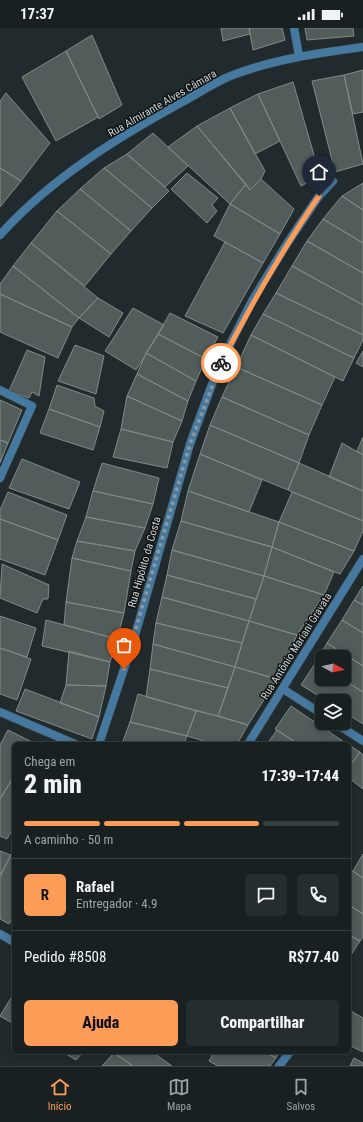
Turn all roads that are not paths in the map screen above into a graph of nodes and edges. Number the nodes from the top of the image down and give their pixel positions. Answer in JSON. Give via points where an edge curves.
{"nodes":[{"id":1,"x":294,"y":28,"type":"edge"},
{"id":2,"x":363,"y":47,"type":"edge"},
{"id":3,"x":299,"y":56,"type":"junction"},
{"id":4,"x":333,"y":181,"type":"dead end"},
{"id":5,"x":0,"y":235,"type":"edge"},
{"id":6,"x":0,"y":390,"type":"edge"},
{"id":7,"x":0,"y":478,"type":"edge"},
{"id":8,"x":363,"y":559,"type":"edge"},
{"id":9,"x":283,"y":689,"type":"junction"},
{"id":10,"x":315,"y":710,"type":"edge"},
{"id":11,"x":0,"y":712,"type":"edge"},
{"id":12,"x":346,"y":730,"type":"edge"},
{"id":13,"x":363,"y":741,"type":"edge"},
{"id":14,"x":70,"y":742,"type":"edge"},
{"id":15,"x":100,"y":742,"type":"edge"},
{"id":16,"x":249,"y":742,"type":"edge"},
{"id":17,"x":0,"y":934,"type":"edge"},
{"id":18,"x":12,"y":941,"type":"edge"},
{"id":19,"x":288,"y":1054,"type":"edge"},
{"id":20,"x":279,"y":1066,"type":"edge"}],
"edges":[{"from":1,"to":3,"type":"street"},
{"from":2,"to":3,"type":"street","name":"Rua Almirante Alves Câmara"},
{"from":3,"to":5,"type":"street","name":"Rua Almirante Alves Câmara","via":[[233,75],[159,114],[79,165]]},
{"from":4,"to":15,"type":"street","name":"Rua Hipólito da Costa","via":[[319,196],[288,242],[254,299],[218,368],[190,444],[134,639]]},
{"from":6,"to":7,"type":"street","via":[[32,406]]},
{"from":8,"to":9,"type":"street","name":"Rua Antônio Mariani Gravata"},
{"from":9,"to":10,"type":"street"},
{"from":9,"to":16,"type":"street","name":"Rua Antônio Mariani Gravata"},
{"from":11,"to":14,"type":"street"},
{"from":12,"to":13,"type":"street"},
{"from":17,"to":18,"type":"street"},
{"from":19,"to":20,"type":"street"}]}
